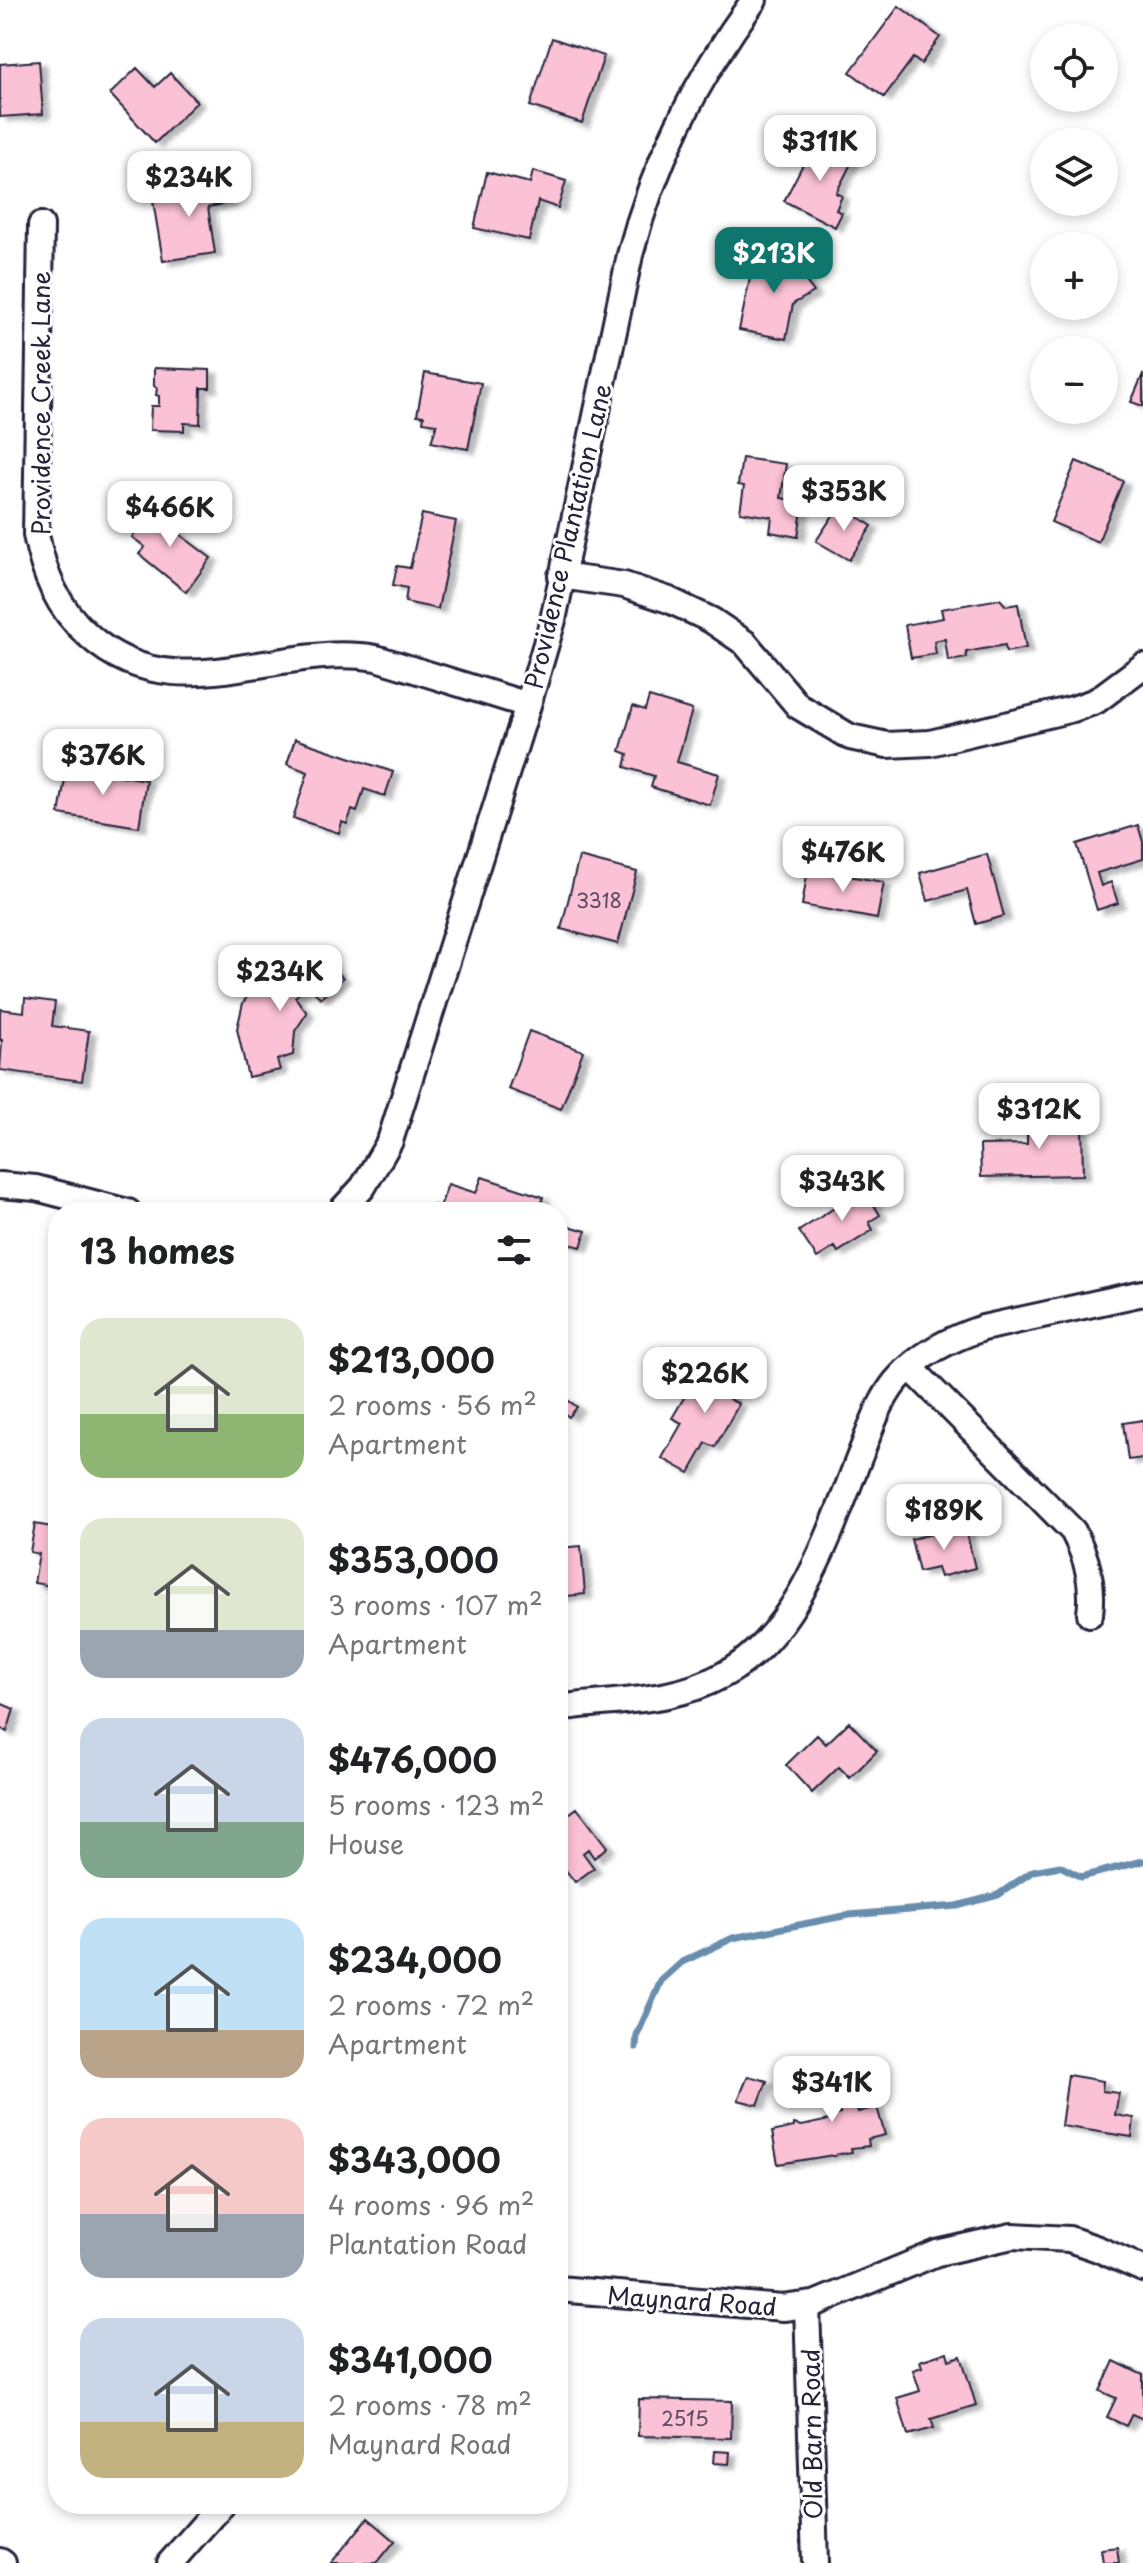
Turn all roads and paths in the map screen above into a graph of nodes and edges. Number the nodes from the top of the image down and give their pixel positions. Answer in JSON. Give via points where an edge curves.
{"nodes":[{"id":1,"x":754,"y":0,"type":"edge"},
{"id":2,"x":41,"y":225,"type":"dead end"},
{"id":3,"x":561,"y":576,"type":"junction"},
{"id":4,"x":1143,"y":666,"type":"edge"},
{"id":5,"x":528,"y":705,"type":"junction"},
{"id":6,"x":0,"y":1185,"type":"edge"},
{"id":7,"x":90,"y":1202,"type":"edge"},
{"id":8,"x":349,"y":1202,"type":"edge"},
{"id":9,"x":1143,"y":1293,"type":"edge"},
{"id":10,"x":910,"y":1367,"type":"junction"},
{"id":11,"x":1090,"y":1614,"type":"dead end"},
{"id":12,"x":568,"y":1706,"type":"edge"},
{"id":13,"x":1143,"y":2269,"type":"edge"},
{"id":14,"x":568,"y":2290,"type":"edge"},
{"id":15,"x":807,"y":2305,"type":"junction"},
{"id":16,"x":213,"y":2514,"type":"edge"},
{"id":17,"x":170,"y":2563,"type":"edge"},
{"id":18,"x":815,"y":2563,"type":"edge"}],
"edges":[{"from":1,"to":3,"type":"street","name":"Providence Plantation Lane","via":[[690,97],[641,212]]},
{"from":2,"to":5,"type":"street","name":"Providence Creek Lane","via":[[36,535],[53,593],[77,625],[123,660],[151,670],[189,674],[313,655],[356,654]]},
{"from":3,"to":4,"type":"street","via":[[624,585],[711,620],[745,643],[805,711],[850,737],[887,745],[930,743],[1073,709],[1096,701]]},
{"from":3,"to":5,"type":"street","name":"Providence Plantation Lane"},
{"from":5,"to":8,"type":"street","name":"Providence Plantation Lane","via":[[390,1141]]},
{"from":6,"to":7,"type":"street"},
{"from":9,"to":10,"type":"street","via":[[983,1328],[936,1348]]},
{"from":10,"to":11,"type":"street","via":[[1073,1531],[1088,1565]]},
{"from":10,"to":12,"type":"street","via":[[879,1409],[797,1599],[760,1649],[686,1693]]},
{"from":13,"to":15,"type":"street","name":"Maynard Road","via":[[1069,2239],[1012,2236],[937,2253]]},
{"from":14,"to":15,"type":"street","name":"Maynard Road","via":[[783,2308]]},
{"from":15,"to":18,"type":"street","name":"Old Barn Road"},
{"from":16,"to":17,"type":"street"}]}
